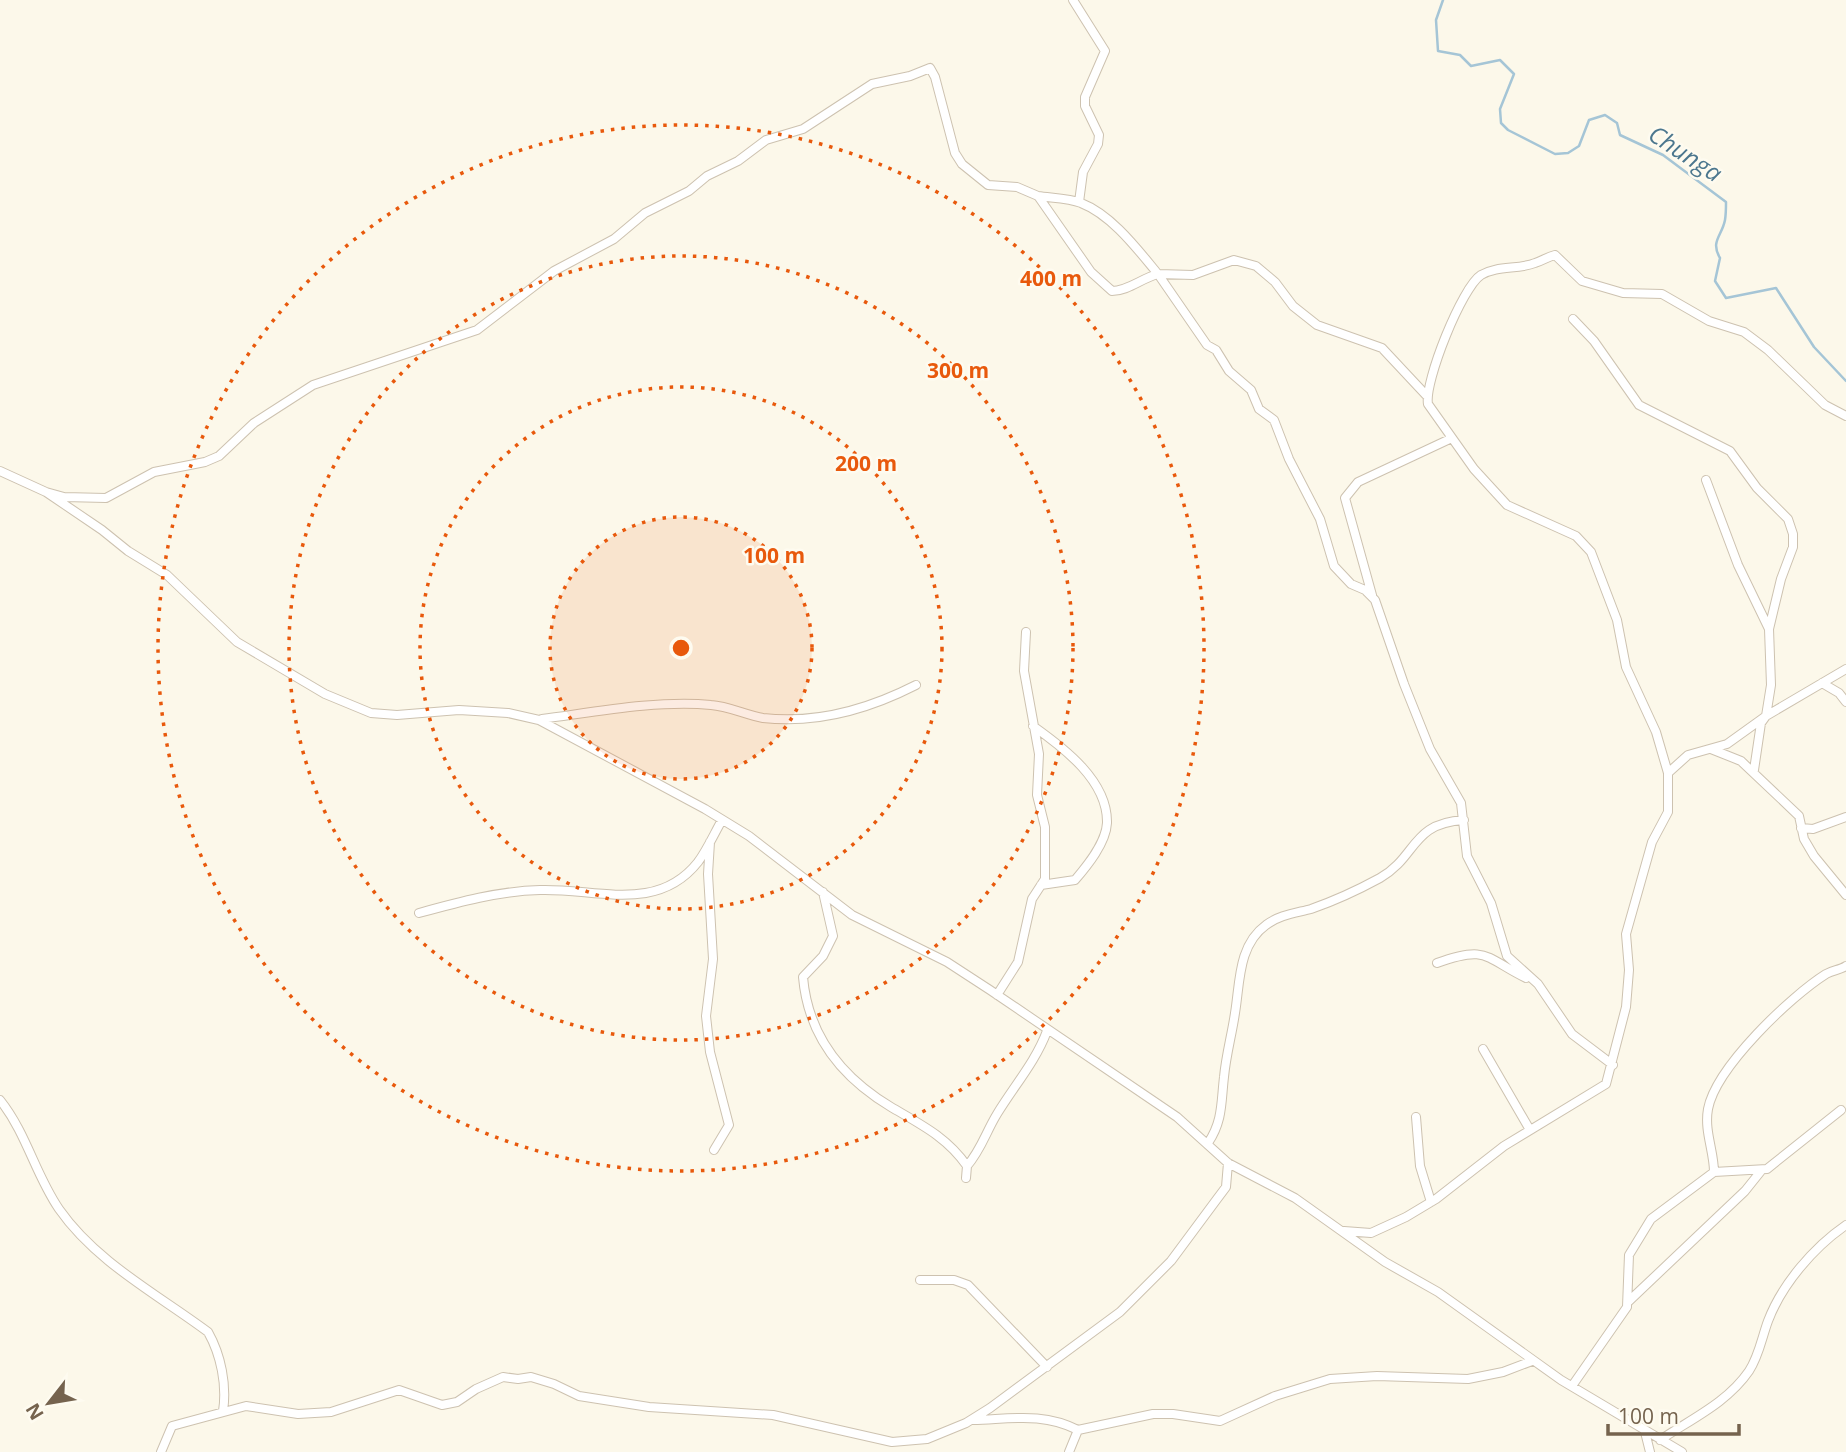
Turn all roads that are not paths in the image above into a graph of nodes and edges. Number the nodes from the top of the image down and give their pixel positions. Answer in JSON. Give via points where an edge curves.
{"nodes":[{"id":1,"x":1073,"y":0,"type":"edge"},
{"id":2,"x":1038,"y":196,"type":"junction"},
{"id":3,"x":1079,"y":202,"type":"junction"},
{"id":4,"x":1158,"y":274,"type":"junction"},
{"id":5,"x":1573,"y":319,"type":"dead end"},
{"id":6,"x":1426,"y":395,"type":"junction"},
{"id":7,"x":1846,"y":416,"type":"edge"},
{"id":8,"x":1452,"y":438,"type":"junction"},
{"id":9,"x":0,"y":471,"type":"edge"},
{"id":10,"x":1706,"y":480,"type":"dead end"},
{"id":11,"x":46,"y":492,"type":"junction"},
{"id":12,"x":1373,"y":598,"type":"junction"},
{"id":13,"x":1769,"y":629,"type":"junction"},
{"id":14,"x":1026,"y":632,"type":"dead end"},
{"id":15,"x":1846,"y":669,"type":"edge"},
{"id":16,"x":1822,"y":683,"type":"junction"},
{"id":17,"x":916,"y":685,"type":"dead end"},
{"id":18,"x":1846,"y":702,"type":"edge"},
{"id":19,"x":1766,"y":716,"type":"junction"},
{"id":20,"x":539,"y":720,"type":"junction"},
{"id":21,"x":1033,"y":726,"type":"junction"},
{"id":22,"x":1711,"y":749,"type":"junction"},
{"id":23,"x":1754,"y":771,"type":"junction"},
{"id":24,"x":1668,"y":773,"type":"junction"},
{"id":25,"x":1846,"y":817,"type":"edge"},
{"id":26,"x":722,"y":820,"type":"junction"},
{"id":27,"x":1464,"y":820,"type":"junction"},
{"id":28,"x":1801,"y":828,"type":"junction"},
{"id":29,"x":710,"y":841,"type":"junction"},
{"id":30,"x":1041,"y":885,"type":"junction"},
{"id":31,"x":823,"y":892,"type":"junction"},
{"id":32,"x":1846,"y":895,"type":"edge"},
{"id":33,"x":419,"y":913,"type":"dead end"},
{"id":34,"x":1437,"y":963,"type":"dead end"},
{"id":35,"x":1846,"y":966,"type":"edge"},
{"id":36,"x":1538,"y":984,"type":"junction"},
{"id":37,"x":997,"y":995,"type":"junction"},
{"id":38,"x":1047,"y":1031,"type":"junction"},
{"id":39,"x":1483,"y":1049,"type":"dead end"},
{"id":40,"x":1613,"y":1065,"type":"junction"},
{"id":41,"x":0,"y":1100,"type":"edge"},
{"id":42,"x":1841,"y":1110,"type":"dead end"},
{"id":43,"x":1416,"y":1117,"type":"dead end"},
{"id":44,"x":1530,"y":1130,"type":"junction"},
{"id":45,"x":1208,"y":1143,"type":"junction"},
{"id":46,"x":715,"y":1150,"type":"dead end"},
{"id":47,"x":1228,"y":1163,"type":"junction"},
{"id":48,"x":967,"y":1166,"type":"junction"},
{"id":49,"x":1762,"y":1170,"type":"junction"},
{"id":50,"x":1714,"y":1172,"type":"junction"},
{"id":51,"x":966,"y":1178,"type":"dead end"},
{"id":52,"x":1431,"y":1202,"type":"junction"},
{"id":53,"x":1846,"y":1225,"type":"edge"},
{"id":54,"x":1344,"y":1231,"type":"junction"},
{"id":55,"x":920,"y":1280,"type":"dead end"},
{"id":56,"x":1629,"y":1301,"type":"junction"},
{"id":57,"x":1532,"y":1361,"type":"junction"},
{"id":58,"x":1047,"y":1367,"type":"junction"},
{"id":59,"x":1572,"y":1386,"type":"junction"},
{"id":60,"x":223,"y":1411,"type":"junction"},
{"id":61,"x":970,"y":1420,"type":"junction"},
{"id":62,"x":1079,"y":1430,"type":"junction"},
{"id":63,"x":1645,"y":1432,"type":"junction"},
{"id":64,"x":1660,"y":1440,"type":"junction"},
{"id":65,"x":161,"y":1452,"type":"edge"},
{"id":66,"x":1069,"y":1452,"type":"edge"},
{"id":67,"x":1650,"y":1452,"type":"edge"},
{"id":68,"x":1682,"y":1452,"type":"edge"}],
"edges":[{"from":1,"to":3,"type":"street","via":[[1105,51],[1085,97],[1099,135],[1083,172]]},
{"from":2,"to":3,"type":"street"},
{"from":2,"to":4,"type":"street","via":[[1091,272],[1112,291]]},
{"from":2,"to":11,"type":"street","via":[[1017,187],[988,185],[962,164],[930,68],[872,83],[803,129],[766,140],[689,191],[645,213],[614,239],[554,271],[477,330],[313,386],[254,423],[219,456],[205,462],[154,472],[106,498]]},
{"from":3,"to":4,"type":"street","via":[[1109,222]]},
{"from":4,"to":6,"type":"street","via":[[1193,275],[1234,260],[1256,266],[1323,329],[1382,348]]},
{"from":4,"to":12,"type":"street","via":[[1207,345],[1251,390],[1259,409],[1274,420],[1321,519],[1334,566]]},
{"from":5,"to":13,"type":"street","via":[[1639,405],[1730,451],[1788,519],[1793,547]]},
{"from":6,"to":7,"type":"street","via":[[1470,285],[1490,270],[1534,264],[1555,255],[1582,281],[1623,293],[1662,294],[1709,321],[1744,332],[1825,405]]},
{"from":6,"to":8,"type":"street"},
{"from":8,"to":12,"type":"street","via":[[1358,482],[1345,498]]},
{"from":8,"to":24,"type":"street","via":[[1507,506],[1576,537],[1591,552],[1617,620],[1626,667],[1656,732]]},
{"from":9,"to":11,"type":"street"},
{"from":10,"to":13,"type":"street"},
{"from":11,"to":20,"type":"street","via":[[167,575],[237,642],[351,706],[397,715],[459,710]]},
{"from":12,"to":27,"type":"street","via":[[1430,749],[1461,803]]},
{"from":13,"to":19,"type":"street","via":[[1772,674]]},
{"from":14,"to":21,"type":"street","via":[[1024,671]]},
{"from":15,"to":16,"type":"street"},
{"from":16,"to":18,"type":"street"},
{"from":16,"to":19,"type":"street"},
{"from":17,"to":20,"type":"street","via":[[894,697],[820,719],[761,718],[713,705],[593,711]]},
{"from":19,"to":22,"type":"street","via":[[1727,744]]},
{"from":19,"to":23,"type":"street"},
{"from":20,"to":26,"type":"street"},
{"from":21,"to":30,"type":"street","via":[[1039,754],[1037,795],[1045,827],[1046,872]]},
{"from":21,"to":30,"type":"street","via":[[1092,778],[1105,804],[1107,825],[1075,880]]},
{"from":22,"to":23,"type":"street"},
{"from":22,"to":24,"type":"street","via":[[1688,755]]},
{"from":23,"to":28,"type":"street","via":[[1799,816]]},
{"from":24,"to":40,"type":"street","via":[[1668,812],[1652,842],[1626,934],[1626,1007]]},
{"from":25,"to":28,"type":"street","via":[[1813,829]]},
{"from":26,"to":29,"type":"street"},
{"from":26,"to":31,"type":"street"},
{"from":27,"to":36,"type":"street","via":[[1467,856],[1491,903],[1507,956]]},
{"from":27,"to":45,"type":"street","via":[[1438,823],[1419,837],[1388,873],[1314,908],[1281,917],[1252,939],[1238,983],[1222,1114]]},
{"from":28,"to":32,"type":"street","via":[[1814,856]]},
{"from":29,"to":33,"type":"street","via":[[698,863],[664,889],[625,897],[527,891],[466,899]]},
{"from":29,"to":46,"type":"street","via":[[713,959],[706,1016],[710,1052],[729,1125]]},
{"from":30,"to":37,"type":"street","via":[[1032,899],[1018,962]]},
{"from":31,"to":37,"type":"street","via":[[852,915],[947,962]]},
{"from":31,"to":48,"type":"street","via":[[833,936],[823,956],[803,977],[811,1022],[828,1051],[866,1088],[954,1147]]},
{"from":34,"to":36,"type":"street","via":[[1474,952]]},
{"from":35,"to":50,"type":"street","via":[[1824,976],[1777,1013],[1724,1075],[1707,1110]]},
{"from":36,"to":40,"type":"street","via":[[1573,1034]]},
{"from":37,"to":38,"type":"street"},
{"from":38,"to":45,"type":"street","via":[[1177,1117]]},
{"from":38,"to":48,"type":"street"},
{"from":39,"to":44,"type":"street"},
{"from":40,"to":44,"type":"street","via":[[1606,1084]]},
{"from":41,"to":60,"type":"street","via":[[24,1134],[42,1181],[74,1229],[143,1287],[208,1332],[223,1379]]},
{"from":42,"to":49,"type":"street"},
{"from":43,"to":52,"type":"street","via":[[1420,1166]]},
{"from":44,"to":52,"type":"street"},
{"from":45,"to":47,"type":"street"},
{"from":47,"to":54,"type":"street","via":[[1295,1198]]},
{"from":47,"to":58,"type":"street","via":[[1226,1187],[1171,1261],[1120,1312]]},
{"from":48,"to":51,"type":"street"},
{"from":49,"to":50,"type":"street"},
{"from":49,"to":56,"type":"street"},
{"from":50,"to":56,"type":"street","via":[[1644,1226],[1629,1255]]},
{"from":52,"to":54,"type":"street","via":[[1371,1233]]},
{"from":53,"to":64,"type":"street","via":[[1782,1293],[1751,1369],[1737,1386],[1721,1402]]},
{"from":54,"to":57,"type":"street"},
{"from":55,"to":58,"type":"street","via":[[954,1280],[968,1285]]},
{"from":56,"to":59,"type":"street"},
{"from":57,"to":59,"type":"street"},
{"from":57,"to":62,"type":"street","via":[[1468,1378],[1329,1379],[1275,1396],[1220,1421],[1153,1414]]},
{"from":58,"to":61,"type":"street"},
{"from":59,"to":63,"type":"street"},
{"from":60,"to":61,"type":"street","via":[[265,1407],[317,1414],[399,1390],[442,1405],[457,1402],[503,1377],[531,1377],[579,1396],[649,1407],[773,1415],[892,1442],[927,1439]]},
{"from":60,"to":65,"type":"street","via":[[172,1426]]},
{"from":61,"to":62,"type":"street","via":[[1045,1417]]},
{"from":62,"to":66,"type":"street"},
{"from":63,"to":64,"type":"street"},
{"from":63,"to":67,"type":"street"},
{"from":64,"to":68,"type":"street"}]}
